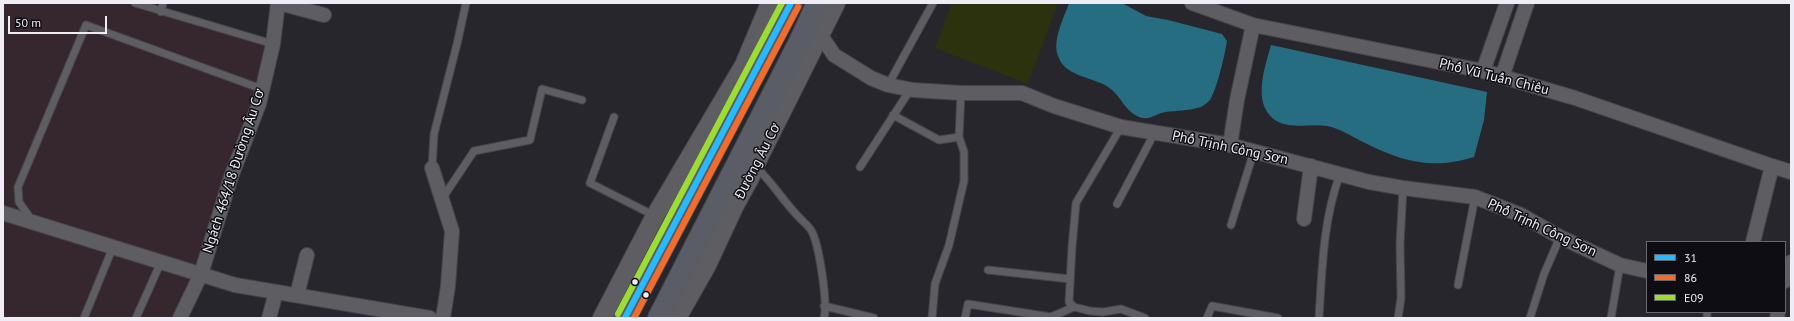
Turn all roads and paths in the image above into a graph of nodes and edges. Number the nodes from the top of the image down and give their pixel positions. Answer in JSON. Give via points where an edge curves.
{"nodes":[{"id":1,"x":135,"y":3,"type":"edge"},
{"id":2,"x":163,"y":3,"type":"edge"},
{"id":3,"x":279,"y":3,"type":"edge"},
{"id":4,"x":466,"y":3,"type":"edge"},
{"id":5,"x":770,"y":3,"type":"edge"},
{"id":6,"x":791,"y":3,"type":"edge"},
{"id":7,"x":818,"y":3,"type":"edge"},
{"id":8,"x":836,"y":3,"type":"edge"},
{"id":9,"x":933,"y":3,"type":"edge"},
{"id":10,"x":1192,"y":3,"type":"edge"},
{"id":11,"x":1507,"y":3,"type":"edge"},
{"id":12,"x":1527,"y":3,"type":"edge"},
{"id":13,"x":161,"y":12,"type":"junction"},
{"id":14,"x":324,"y":15,"type":"dead end"},
{"id":15,"x":1253,"y":25,"type":"junction"},
{"id":16,"x":777,"y":31,"type":"junction"},
{"id":17,"x":820,"y":34,"type":"junction"},
{"id":18,"x":800,"y":42,"type":"junction"},
{"id":19,"x":273,"y":44,"type":"junction"},
{"id":20,"x":1483,"y":71,"type":"junction"},
{"id":21,"x":1502,"y":77,"type":"junction"},
{"id":22,"x":888,"y":85,"type":"junction"},
{"id":23,"x":262,"y":89,"type":"junction"},
{"id":24,"x":910,"y":90,"type":"junction"},
{"id":25,"x":960,"y":93,"type":"junction"},
{"id":26,"x":582,"y":100,"type":"dead end"},
{"id":27,"x":893,"y":115,"type":"junction"},
{"id":28,"x":614,"y":118,"type":"dead end"},
{"id":29,"x":1121,"y":127,"type":"junction"},
{"id":30,"x":1156,"y":132,"type":"junction"},
{"id":31,"x":959,"y":137,"type":"junction"},
{"id":32,"x":1230,"y":145,"type":"junction"},
{"id":33,"x":1254,"y":151,"type":"junction"},
{"id":34,"x":755,"y":165,"type":"junction"},
{"id":35,"x":1311,"y":166,"type":"junction"},
{"id":36,"x":1772,"y":166,"type":"junction"},
{"id":37,"x":860,"y":167,"type":"dead end"},
{"id":38,"x":432,"y":168,"type":"joint"},
{"id":39,"x":1791,"y":172,"type":"edge"},
{"id":40,"x":1340,"y":174,"type":"junction"},
{"id":41,"x":1403,"y":188,"type":"junction"},
{"id":42,"x":1474,"y":197,"type":"junction"},
{"id":43,"x":442,"y":199,"type":"junction"},
{"id":44,"x":1117,"y":204,"type":"dead end"},
{"id":45,"x":3,"y":213,"type":"edge"},
{"id":46,"x":655,"y":216,"type":"junction"},
{"id":47,"x":1304,"y":219,"type":"dead end"},
{"id":48,"x":32,"y":222,"type":"junction"},
{"id":49,"x":1231,"y":226,"type":"dead end"},
{"id":50,"x":1560,"y":237,"type":"junction"},
{"id":51,"x":1753,"y":241,"type":"edge"},
{"id":52,"x":113,"y":246,"type":"junction"},
{"id":53,"x":307,"y":255,"type":"dead end"},
{"id":54,"x":161,"y":262,"type":"junction"},
{"id":55,"x":1791,"y":262,"type":"edge"},
{"id":56,"x":1620,"y":264,"type":"junction"},
{"id":57,"x":988,"y":270,"type":"dead end"},
{"id":58,"x":1646,"y":271,"type":"edge"},
{"id":59,"x":201,"y":274,"type":"junction"},
{"id":60,"x":1786,"y":278,"type":"edge"},
{"id":61,"x":1070,"y":279,"type":"junction"},
{"id":62,"x":1458,"y":285,"type":"dead end"},
{"id":63,"x":276,"y":292,"type":"junction"},
{"id":64,"x":297,"y":295,"type":"junction"},
{"id":65,"x":824,"y":306,"type":"junction"},
{"id":66,"x":1074,"y":307,"type":"junction"},
{"id":67,"x":84,"y":318,"type":"edge"},
{"id":68,"x":136,"y":318,"type":"edge"},
{"id":69,"x":180,"y":318,"type":"edge"},
{"id":70,"x":269,"y":318,"type":"edge"},
{"id":71,"x":430,"y":318,"type":"edge"},
{"id":72,"x":443,"y":318,"type":"edge"},
{"id":73,"x":602,"y":318,"type":"edge"},
{"id":74,"x":625,"y":318,"type":"edge"},
{"id":75,"x":659,"y":318,"type":"edge"},
{"id":76,"x":677,"y":318,"type":"edge"},
{"id":77,"x":824,"y":318,"type":"edge"},
{"id":78,"x":874,"y":318,"type":"edge"},
{"id":79,"x":932,"y":318,"type":"edge"},
{"id":80,"x":964,"y":318,"type":"edge"},
{"id":81,"x":1145,"y":318,"type":"edge"},
{"id":82,"x":1207,"y":318,"type":"edge"},
{"id":83,"x":1278,"y":318,"type":"edge"},
{"id":84,"x":1319,"y":318,"type":"edge"},
{"id":85,"x":1398,"y":318,"type":"edge"},
{"id":86,"x":1530,"y":318,"type":"edge"},
{"id":87,"x":1611,"y":318,"type":"edge"}],
"edges":[{"from":1,"to":13,"type":"lane"},
{"from":2,"to":13,"type":"lane"},
{"from":3,"to":14,"type":"street"},
{"from":3,"to":19,"type":"street","name":"Ngách 464/18 Đường Âu Cơ"},
{"from":4,"to":38,"type":"lane","via":[[434,134]]},
{"from":5,"to":46,"type":"street","via":[[744,65]]},
{"from":6,"to":16,"type":"main road"},
{"from":7,"to":18,"type":"main road","name":"Đường Âu Cơ"},
{"from":8,"to":17,"type":"street","name":"Đường Âu Cơ"},
{"from":9,"to":22,"type":"lane"},
{"from":10,"to":15,"type":"street","name":"Phố Vũ Tuấn Chiêu"},
{"from":11,"to":20,"type":"street"},
{"from":12,"to":21,"type":"street"},
{"from":13,"to":19,"type":"lane"},
{"from":15,"to":20,"type":"street","name":"Phố Vũ Tuấn Chiêu"},
{"from":15,"to":32,"type":"street"},
{"from":16,"to":18,"type":"main road"},
{"from":16,"to":74,"type":"main road"},
{"from":17,"to":22,"type":"street","name":"Phố Trịnh Công Sơn","via":[[834,55],[871,78]]},
{"from":17,"to":34,"type":"street","name":"Đường Âu Cơ"},
{"from":18,"to":75,"type":"main road","name":"Đường Âu Cơ"},
{"from":19,"to":23,"type":"street","name":"Ngách 464/18 Đường Âu Cơ"},
{"from":20,"to":21,"type":"street","name":"Phố Vũ Tuấn Chiêu"},
{"from":21,"to":36,"type":"street","name":"Phố Vũ Tuấn Chiêu","via":[[1575,98]]},
{"from":22,"to":24,"type":"street","name":"Phố Trịnh Công Sơn"},
{"from":23,"to":48,"type":"lane","via":[[86,25],[18,187],[19,202]]},
{"from":23,"to":59,"type":"street","name":"Ngách 464/18 Đường Âu Cơ"},
{"from":24,"to":25,"type":"street","name":"Phố Trịnh Công Sơn"},
{"from":24,"to":27,"type":"lane"},
{"from":25,"to":29,"type":"street","name":"Phố Trịnh Công Sơn","via":[[1022,93]]},
{"from":25,"to":31,"type":"lane"},
{"from":26,"to":43,"type":"lane","via":[[542,89],[530,140],[474,151]]},
{"from":27,"to":31,"type":"lane","via":[[939,140]]},
{"from":27,"to":37,"type":"lane"},
{"from":28,"to":46,"type":"lane","via":[[590,183]]},
{"from":29,"to":30,"type":"street","name":"Phố Trịnh Công Sơn"},
{"from":29,"to":61,"type":"lane","via":[[1076,203]]},
{"from":30,"to":32,"type":"street","name":"Phố Trịnh Công Sơn"},
{"from":30,"to":44,"type":"lane"},
{"from":31,"to":79,"type":"lane","via":[[964,152],[964,181],[935,284]]},
{"from":32,"to":33,"type":"street","name":"Phố Trịnh Công Sơn"},
{"from":33,"to":35,"type":"street","name":"Phố Trịnh Công Sơn"},
{"from":33,"to":49,"type":"lane"},
{"from":34,"to":65,"type":"lane","via":[[811,230],[821,272]]},
{"from":34,"to":76,"type":"street","name":"Đường Âu Cơ","via":[[707,265]]},
{"from":35,"to":40,"type":"street","name":"Phố Trịnh Công Sơn"},
{"from":35,"to":47,"type":"street"},
{"from":36,"to":39,"type":"street","name":"Phố Vũ Tuấn Chiêu"},
{"from":36,"to":51,"type":"street"},
{"from":38,"to":43,"type":"street"},
{"from":40,"to":41,"type":"street","name":"Phố Trịnh Công Sơn"},
{"from":40,"to":84,"type":"lane","via":[[1324,244]]},
{"from":41,"to":42,"type":"street","name":"Phố Trịnh Công Sơn"},
{"from":41,"to":85,"type":"lane","via":[[1401,298]]},
{"from":42,"to":50,"type":"street","name":"Phố Trịnh Công Sơn","via":[[1521,215]]},
{"from":42,"to":62,"type":"lane"},
{"from":43,"to":72,"type":"street","via":[[452,230]]},
{"from":45,"to":48,"type":"street"},
{"from":46,"to":73,"type":"street"},
{"from":48,"to":52,"type":"street"},
{"from":50,"to":56,"type":"street","name":"Phố Trịnh Công Sơn"},
{"from":50,"to":86,"type":"lane","via":[[1544,274]]},
{"from":52,"to":54,"type":"street"},
{"from":52,"to":67,"type":"lane"},
{"from":53,"to":64,"type":"street"},
{"from":54,"to":59,"type":"street"},
{"from":54,"to":68,"type":"lane"},
{"from":55,"to":60,"type":"street"},
{"from":56,"to":58,"type":"street","name":"Phố Trịnh Công Sơn"},
{"from":56,"to":87,"type":"lane"},
{"from":57,"to":61,"type":"lane"},
{"from":59,"to":63,"type":"street","via":[[235,285]]},
{"from":59,"to":69,"type":"street","name":"Ngách 464/18 Đường Âu Cơ"},
{"from":61,"to":66,"type":"lane","via":[[1070,302]]},
{"from":63,"to":64,"type":"street"},
{"from":63,"to":70,"type":"street"},
{"from":64,"to":71,"type":"street"},
{"from":65,"to":77,"type":"lane"},
{"from":65,"to":78,"type":"lane"},
{"from":66,"to":80,"type":"lane","via":[[1051,317],[968,304]]},
{"from":66,"to":81,"type":"lane","via":[[1103,312],[1121,309]]},
{"from":82,"to":83,"type":"lane","via":[[1212,306]]}]}
